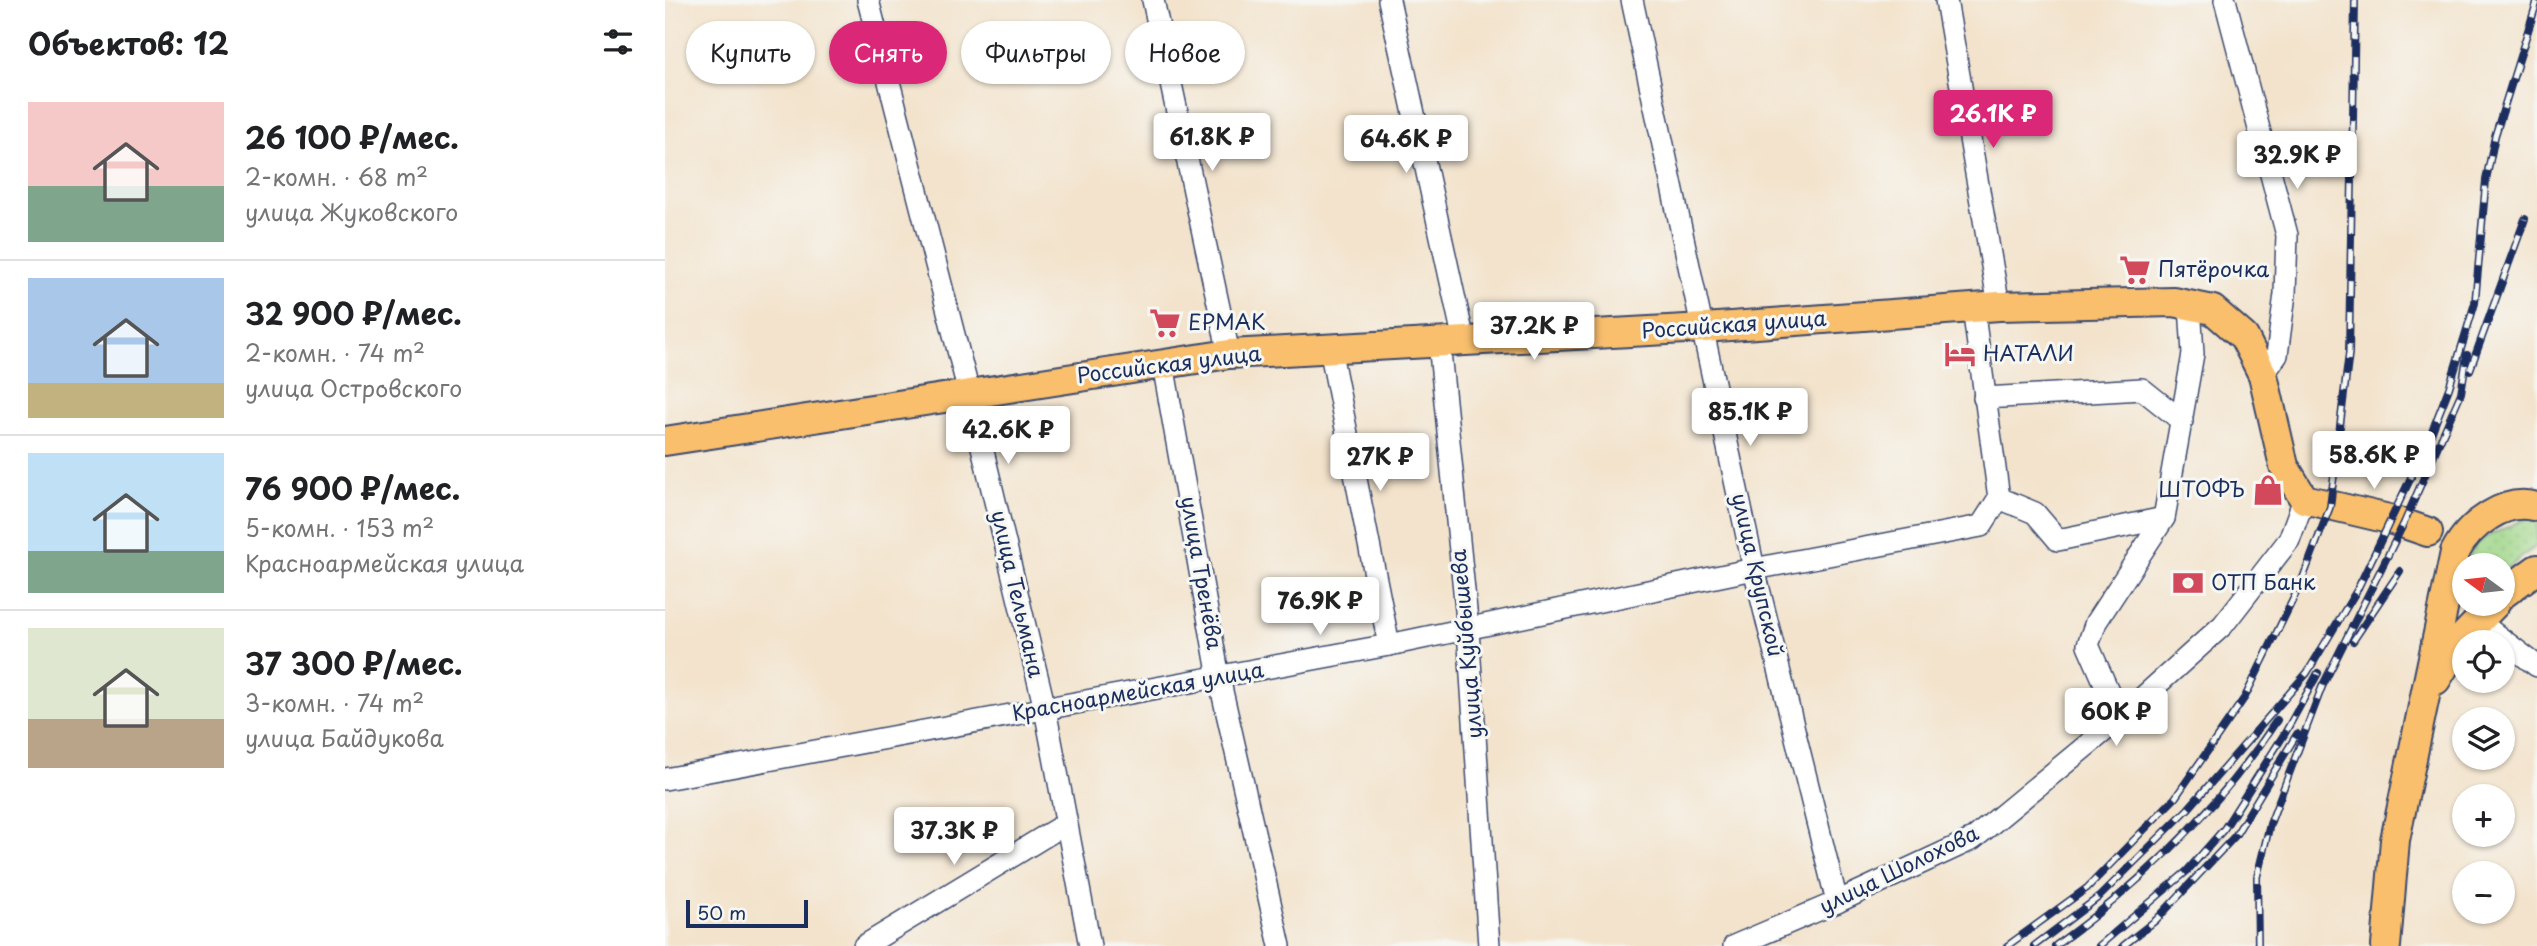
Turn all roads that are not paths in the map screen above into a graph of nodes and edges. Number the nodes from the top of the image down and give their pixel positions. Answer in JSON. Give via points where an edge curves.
{"nodes":[{"id":1,"x":868,"y":0,"type":"edge"},
{"id":2,"x":1153,"y":0,"type":"edge"},
{"id":3,"x":1389,"y":0,"type":"edge"},
{"id":4,"x":1632,"y":0,"type":"edge"},
{"id":5,"x":1946,"y":0,"type":"edge"},
{"id":6,"x":2225,"y":0,"type":"edge"},
{"id":7,"x":2190,"y":305,"type":"junction"},
{"id":8,"x":1986,"y":307,"type":"junction"},
{"id":9,"x":1704,"y":328,"type":"junction"},
{"id":10,"x":1451,"y":342,"type":"junction"},
{"id":11,"x":1330,"y":348,"type":"junction"},
{"id":12,"x":1229,"y":354,"type":"junction"},
{"id":13,"x":1164,"y":363,"type":"junction"},
{"id":14,"x":2263,"y":375,"type":"junction"},
{"id":15,"x":969,"y":393,"type":"junction"},
{"id":16,"x":1984,"y":398,"type":"junction"},
{"id":17,"x":2182,"y":421,"type":"junction"},
{"id":18,"x":665,"y":442,"type":"edge"},
{"id":19,"x":2000,"y":498,"type":"junction"},
{"id":20,"x":2304,"y":499,"type":"junction"},
{"id":21,"x":2531,"y":502,"type":"edge"},
{"id":22,"x":2164,"y":518,"type":"junction"},
{"id":23,"x":2484,"y":519,"type":"junction"},
{"id":24,"x":2428,"y":532,"type":"junction"},
{"id":25,"x":2460,"y":553,"type":"edge"},
{"id":26,"x":2452,"y":567,"type":"edge"},
{"id":27,"x":1754,"y":569,"type":"junction"},
{"id":28,"x":2537,"y":569,"type":"edge"},
{"id":29,"x":2515,"y":587,"type":"edge"},
{"id":30,"x":2452,"y":599,"type":"edge"},
{"id":31,"x":2485,"y":616,"type":"edge"},
{"id":32,"x":2506,"y":616,"type":"edge"},
{"id":33,"x":1468,"y":630,"type":"junction"},
{"id":34,"x":1389,"y":645,"type":"junction"},
{"id":35,"x":2537,"y":666,"type":"edge"},
{"id":36,"x":1219,"y":678,"type":"junction"},
{"id":37,"x":2423,"y":708,"type":"junction"},
{"id":38,"x":1045,"y":709,"type":"junction"},
{"id":39,"x":2120,"y":718,"type":"junction"},
{"id":40,"x":665,"y":779,"type":"edge"},
{"id":41,"x":1065,"y":824,"type":"junction"},
{"id":42,"x":1837,"y":902,"type":"junction"},
{"id":43,"x":864,"y":946,"type":"edge"},
{"id":44,"x":1090,"y":946,"type":"edge"},
{"id":45,"x":1280,"y":946,"type":"edge"},
{"id":46,"x":1489,"y":946,"type":"edge"},
{"id":47,"x":1734,"y":946,"type":"edge"},
{"id":48,"x":2386,"y":946,"type":"edge"}],
"edges":[{"from":1,"to":15,"type":"street","name":"улица Тельмана"},
{"from":2,"to":12,"type":"street"},
{"from":3,"to":10,"type":"street","name":"улица Куйбышева"},
{"from":4,"to":9,"type":"street","name":"улица Крупской"},
{"from":5,"to":8,"type":"street"},
{"from":6,"to":14,"type":"street","via":[[2287,235],[2277,355]]},
{"from":7,"to":8,"type":"main road","name":"Российская улица"},
{"from":7,"to":14,"type":"main road","name":"Российская улица","via":[[2213,310],[2244,337]]},
{"from":7,"to":17,"type":"street","via":[[2193,354]]},
{"from":8,"to":9,"type":"main road","name":"Российская улица"},
{"from":8,"to":16,"type":"street"},
{"from":9,"to":10,"type":"main road","name":"Российская улица"},
{"from":9,"to":27,"type":"street","name":"улица Крупской"},
{"from":10,"to":11,"type":"main road","name":"Российская улица"},
{"from":10,"to":33,"type":"street","name":"улица Куйбышева"},
{"from":11,"to":12,"type":"main road","name":"Российская улица"},
{"from":11,"to":34,"type":"street"},
{"from":12,"to":13,"type":"main road","name":"Российская улица"},
{"from":13,"to":15,"type":"main road","name":"Российская улица"},
{"from":13,"to":36,"type":"street","name":"улица Тренёва"},
{"from":14,"to":20,"type":"main road","name":"Российская улица","via":[[2284,466]]},
{"from":15,"to":18,"type":"main road","name":"Российская улица"},
{"from":15,"to":38,"type":"street","name":"улица Тельмана"},
{"from":16,"to":17,"type":"street","via":[[2142,389]]},
{"from":16,"to":19,"type":"street"},
{"from":17,"to":22,"type":"street"},
{"from":19,"to":22,"type":"street","via":[[2035,513],[2058,540]]},
{"from":19,"to":27,"type":"street","name":"Красноармейская улица","via":[[1981,526]]},
{"from":20,"to":24,"type":"main road"},
{"from":20,"to":39,"type":"street","name":"улица Шолохова","via":[[2289,540],[2223,625]]},
{"from":21,"to":23,"type":"main road"},
{"from":22,"to":39,"type":"street","via":[[2096,622],[2088,645]]},
{"from":23,"to":24,"type":"main road"},
{"from":23,"to":25,"type":"main road","via":[[2461,540]]},
{"from":24,"to":26,"type":"main road"},
{"from":27,"to":33,"type":"street","name":"Красноармейская улица"},
{"from":27,"to":42,"type":"street","name":"улица Крупской"},
{"from":28,"to":29,"type":"main road"},
{"from":30,"to":37,"type":"main road"},
{"from":31,"to":37,"type":"main road","via":[[2443,664]]},
{"from":32,"to":35,"type":"street"},
{"from":33,"to":34,"type":"street","name":"Красноармейская улица"},
{"from":33,"to":46,"type":"street","name":"улица Куйбышева"},
{"from":34,"to":36,"type":"street","name":"Красноармейская улица"},
{"from":36,"to":38,"type":"street","name":"Красноармейская улица"},
{"from":36,"to":45,"type":"street","name":"улица Тренёва"},
{"from":37,"to":48,"type":"main road","via":[[2392,860]]},
{"from":38,"to":40,"type":"street","name":"Красноармейская улица"},
{"from":38,"to":41,"type":"street","name":"улица Тельмана"},
{"from":39,"to":42,"type":"street","name":"улица Шолохова","via":[[1973,839]]},
{"from":41,"to":43,"type":"street"},
{"from":41,"to":44,"type":"street","name":"улица Тельмана"},
{"from":42,"to":47,"type":"street","name":"улица Шолохова"}]}
